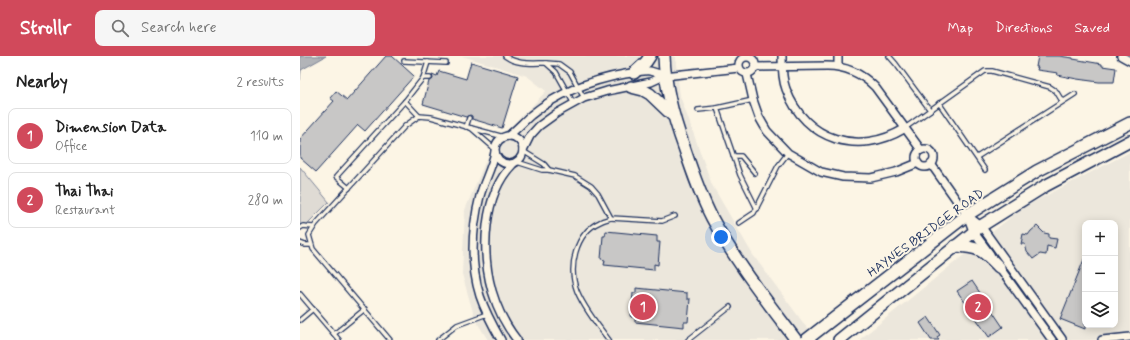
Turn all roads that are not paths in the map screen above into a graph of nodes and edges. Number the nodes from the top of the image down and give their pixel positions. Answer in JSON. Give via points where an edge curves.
{"nodes":[{"id":1,"x":505,"y":56,"type":"edge"},
{"id":2,"x":650,"y":56,"type":"edge"},
{"id":3,"x":664,"y":56,"type":"edge"},
{"id":4,"x":748,"y":56,"type":"edge"},
{"id":5,"x":782,"y":56,"type":"edge"},
{"id":6,"x":838,"y":56,"type":"edge"},
{"id":7,"x":888,"y":56,"type":"edge"},
{"id":8,"x":1121,"y":56,"type":"edge"},
{"id":9,"x":404,"y":61,"type":"dead end"},
{"id":10,"x":1130,"y":61,"type":"edge"},
{"id":11,"x":428,"y":62,"type":"junction"},
{"id":12,"x":446,"y":63,"type":"dead end"},
{"id":13,"x":546,"y":63,"type":"junction"},
{"id":14,"x":782,"y":66,"type":"junction"},
{"id":15,"x":838,"y":66,"type":"junction"},
{"id":16,"x":756,"y":67,"type":"junction"},
{"id":17,"x":739,"y":68,"type":"junction"},
{"id":18,"x":634,"y":73,"type":"junction"},
{"id":19,"x":747,"y":74,"type":"junction"},
{"id":20,"x":664,"y":76,"type":"junction"},
{"id":21,"x":422,"y":78,"type":"junction"},
{"id":22,"x":430,"y":78,"type":"dead end"},
{"id":23,"x":579,"y":86,"type":"junction"},
{"id":24,"x":631,"y":87,"type":"junction"},
{"id":25,"x":568,"y":92,"type":"junction"},
{"id":26,"x":1075,"y":94,"type":"dead end"},
{"id":27,"x":584,"y":98,"type":"junction"},
{"id":28,"x":753,"y":100,"type":"junction"},
{"id":29,"x":405,"y":101,"type":"junction"},
{"id":30,"x":1062,"y":101,"type":"junction"},
{"id":31,"x":939,"y":103,"type":"junction"},
{"id":32,"x":574,"y":104,"type":"junction"},
{"id":33,"x":717,"y":108,"type":"junction"},
{"id":34,"x":698,"y":110,"type":"dead end"},
{"id":35,"x":930,"y":110,"type":"junction"},
{"id":36,"x":419,"y":116,"type":"junction"},
{"id":37,"x":674,"y":116,"type":"junction"},
{"id":38,"x":469,"y":118,"type":"dead end"},
{"id":39,"x":1130,"y":123,"type":"edge"},
{"id":40,"x":466,"y":127,"type":"junction"},
{"id":41,"x":471,"y":128,"type":"junction"},
{"id":42,"x":904,"y":129,"type":"junction"},
{"id":43,"x":506,"y":137,"type":"junction"},
{"id":44,"x":1130,"y":141,"type":"edge"},
{"id":45,"x":921,"y":150,"type":"junction"},
{"id":46,"x":495,"y":151,"type":"junction"},
{"id":47,"x":523,"y":151,"type":"junction"},
{"id":48,"x":788,"y":153,"type":"junction"},
{"id":49,"x":733,"y":156,"type":"junction"},
{"id":50,"x":977,"y":157,"type":"junction"},
{"id":51,"x":515,"y":163,"type":"junction"},
{"id":52,"x":918,"y":163,"type":"junction"},
{"id":53,"x":932,"y":164,"type":"junction"},
{"id":54,"x":549,"y":170,"type":"junction"},
{"id":55,"x":985,"y":170,"type":"dead end"},
{"id":56,"x":755,"y":173,"type":"dead end"},
{"id":57,"x":349,"y":188,"type":"junction"},
{"id":58,"x":757,"y":209,"type":"junction"},
{"id":59,"x":967,"y":215,"type":"junction"},
{"id":60,"x":675,"y":216,"type":"dead end"},
{"id":61,"x":611,"y":218,"type":"junction"},
{"id":62,"x":739,"y":223,"type":"dead end"},
{"id":63,"x":314,"y":227,"type":"junction"},
{"id":64,"x":300,"y":228,"type":"edge"},
{"id":65,"x":977,"y":228,"type":"junction"},
{"id":66,"x":300,"y":243,"type":"edge"},
{"id":67,"x":311,"y":244,"type":"junction"},
{"id":68,"x":955,"y":246,"type":"junction"},
{"id":69,"x":999,"y":267,"type":"junction"},
{"id":70,"x":300,"y":294,"type":"edge"},
{"id":71,"x":303,"y":298,"type":"junction"},
{"id":72,"x":300,"y":301,"type":"edge"},
{"id":73,"x":730,"y":307,"type":"dead end"},
{"id":74,"x":313,"y":309,"type":"junction"},
{"id":75,"x":365,"y":309,"type":"junction"},
{"id":76,"x":499,"y":309,"type":"junction"},
{"id":77,"x":487,"y":314,"type":"junction"},
{"id":78,"x":300,"y":320,"type":"edge"},
{"id":79,"x":334,"y":334,"type":"junction"},
{"id":80,"x":841,"y":339,"type":"edge"},
{"id":81,"x":1124,"y":339,"type":"edge"},
{"id":82,"x":339,"y":340,"type":"edge"},
{"id":83,"x":390,"y":340,"type":"edge"},
{"id":84,"x":438,"y":340,"type":"edge"},
{"id":85,"x":501,"y":340,"type":"edge"},
{"id":86,"x":517,"y":340,"type":"edge"},
{"id":87,"x":609,"y":340,"type":"edge"},
{"id":88,"x":688,"y":340,"type":"edge"},
{"id":89,"x":796,"y":340,"type":"edge"},
{"id":90,"x":806,"y":340,"type":"edge"},
{"id":91,"x":1052,"y":340,"type":"edge"},
{"id":92,"x":1061,"y":340,"type":"edge"},
{"id":93,"x":1070,"y":340,"type":"edge"},
{"id":94,"x":1102,"y":340,"type":"edge"}],
"edges":[{"from":1,"to":13,"type":"lane","via":[[525,63]]},
{"from":2,"to":18,"type":"main road"},
{"from":3,"to":20,"type":"main road"},
{"from":4,"to":16,"type":"street","via":[[753,59]]},
{"from":4,"to":17,"type":"street","via":[[740,60]]},
{"from":5,"to":14,"type":"street"},
{"from":6,"to":15,"type":"street"},
{"from":7,"to":35,"type":"lane"},
{"from":8,"to":10,"type":"street"},
{"from":9,"to":11,"type":"lane"},
{"from":11,"to":12,"type":"lane"},
{"from":11,"to":21,"type":"lane"},
{"from":13,"to":23,"type":"lane","via":[[564,66]]},
{"from":13,"to":25,"type":"lane","via":[[556,72]]},
{"from":14,"to":15,"type":"street"},
{"from":14,"to":16,"type":"street"},
{"from":14,"to":42,"type":"street","via":[[786,88],[794,107],[809,123],[829,136],[841,141],[862,143],[882,140]]},
{"from":15,"to":42,"type":"street","via":[[854,71],[875,87]]},
{"from":16,"to":19,"type":"street","via":[[753,72]]},
{"from":17,"to":19,"type":"street"},
{"from":17,"to":20,"type":"street"},
{"from":18,"to":20,"type":"street","via":[[649,71]]},
{"from":18,"to":23,"type":"street"},
{"from":19,"to":28,"type":"street"},
{"from":20,"to":24,"type":"street"},
{"from":20,"to":37,"type":"main road"},
{"from":21,"to":22,"type":"lane"},
{"from":21,"to":29,"type":"lane"},
{"from":23,"to":25,"type":"street"},
{"from":23,"to":27,"type":"lane"},
{"from":24,"to":27,"type":"street"},
{"from":24,"to":37,"type":"main road","via":[[650,94]]},
{"from":25,"to":32,"type":"lane"},
{"from":25,"to":43,"type":"street","via":[[530,116]]},
{"from":26,"to":30,"type":"lane"},
{"from":27,"to":32,"type":"street"},
{"from":28,"to":33,"type":"lane"},
{"from":28,"to":48,"type":"street","via":[[767,131]]},
{"from":29,"to":36,"type":"lane"},
{"from":29,"to":57,"type":"lane","via":[[336,177]]},
{"from":30,"to":31,"type":"lane","via":[[1050,87],[989,71],[983,72]]},
{"from":30,"to":50,"type":"lane"},
{"from":31,"to":35,"type":"lane"},
{"from":31,"to":50,"type":"lane"},
{"from":32,"to":47,"type":"street","via":[[539,126],[530,136]]},
{"from":33,"to":34,"type":"lane"},
{"from":33,"to":49,"type":"lane"},
{"from":35,"to":42,"type":"lane"},
{"from":36,"to":40,"type":"lane"},
{"from":36,"to":57,"type":"lane","via":[[405,126]]},
{"from":37,"to":89,"type":"main road","via":[[699,191],[711,217],[741,266]]},
{"from":38,"to":40,"type":"lane"},
{"from":39,"to":59,"type":"main road","name":"HAYNES BRIDGE ROAD","via":[[1037,172]]},
{"from":40,"to":41,"type":"lane"},
{"from":41,"to":43,"type":"lane"},
{"from":41,"to":46,"type":"lane"},
{"from":42,"to":45,"type":"street"},
{"from":43,"to":46,"type":"street","via":[[497,143]]},
{"from":43,"to":47,"type":"street","via":[[517,138]]},
{"from":44,"to":65,"type":"main road","via":[[1045,186]]},
{"from":45,"to":52,"type":"street","via":[[917,155]]},
{"from":45,"to":53,"type":"street","via":[[931,151],[934,159]]},
{"from":46,"to":51,"type":"street","via":[[500,160],[508,164]]},
{"from":46,"to":77,"type":"street","via":[[492,166],[480,194],[474,221],[476,278]]},
{"from":47,"to":51,"type":"street"},
{"from":47,"to":54,"type":"lane"},
{"from":48,"to":52,"type":"street","via":[[821,172],[843,177],[884,176]]},
{"from":48,"to":58,"type":"lane","via":[[778,166]]},
{"from":49,"to":56,"type":"lane","via":[[740,156]]},
{"from":49,"to":58,"type":"lane"},
{"from":50,"to":55,"type":"lane"},
{"from":51,"to":54,"type":"lane"},
{"from":51,"to":76,"type":"street","via":[[501,178],[487,223],[488,272]]},
{"from":52,"to":53,"type":"street","via":[[926,166]]},
{"from":53,"to":59,"type":"street"},
{"from":54,"to":61,"type":"lane","via":[[575,176],[591,186]]},
{"from":57,"to":63,"type":"lane"},
{"from":58,"to":62,"type":"lane"},
{"from":59,"to":65,"type":"street"},
{"from":59,"to":90,"type":"main road","name":"HAYNES BRIDGE ROAD"},
{"from":60,"to":61,"type":"lane","via":[[662,221]]},
{"from":61,"to":87,"type":"lane","via":[[599,222],[580,241],[574,267],[574,280],[578,292]]},
{"from":63,"to":64,"type":"lane"},
{"from":63,"to":67,"type":"lane","via":[[309,235]]},
{"from":65,"to":68,"type":"main road"},
{"from":65,"to":69,"type":"street"},
{"from":65,"to":92,"type":"street"},
{"from":66,"to":67,"type":"lane"},
{"from":67,"to":75,"type":"lane"},
{"from":68,"to":69,"type":"main road","via":[[980,249]]},
{"from":68,"to":80,"type":"main road"},
{"from":69,"to":91,"type":"street"},
{"from":70,"to":71,"type":"lane"},
{"from":71,"to":72,"type":"lane"},
{"from":71,"to":74,"type":"lane"},
{"from":73,"to":88,"type":"lane"},
{"from":74,"to":78,"type":"lane"},
{"from":74,"to":79,"type":"lane"},
{"from":75,"to":79,"type":"lane"},
{"from":75,"to":83,"type":"lane"},
{"from":76,"to":77,"type":"street"},
{"from":76,"to":86,"type":"street"},
{"from":77,"to":84,"type":"lane","via":[[457,325]]},
{"from":77,"to":85,"type":"street"},
{"from":79,"to":82,"type":"lane"},
{"from":81,"to":94,"type":"street"},
{"from":92,"to":93,"type":"street"}]}
